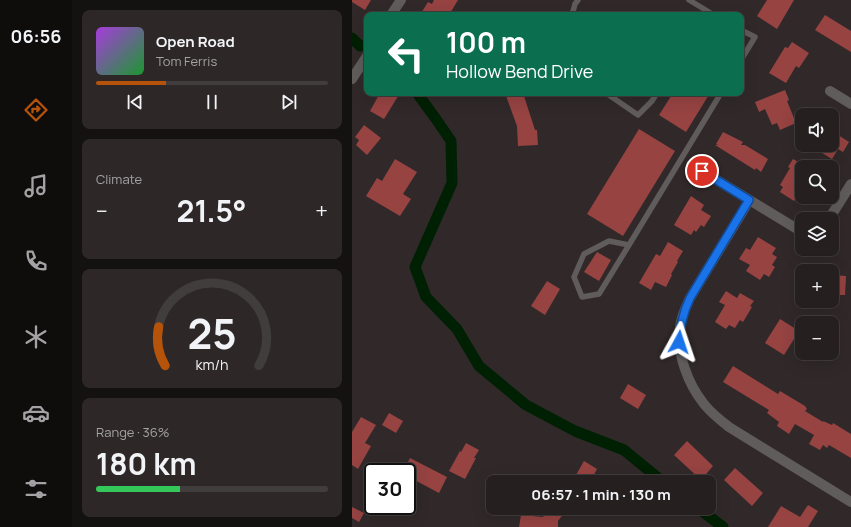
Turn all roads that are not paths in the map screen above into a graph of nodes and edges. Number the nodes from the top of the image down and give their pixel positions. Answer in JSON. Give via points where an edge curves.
{"nodes":[{"id":1,"x":401,"y":0,"type":"edge"},
{"id":2,"x":578,"y":0,"type":"edge"},
{"id":3,"x":688,"y":0,"type":"edge"},
{"id":4,"x":394,"y":12,"type":"edge"},
{"id":5,"x":573,"y":12,"type":"edge"},
{"id":6,"x":704,"y":12,"type":"edge"},
{"id":7,"x":744,"y":32,"type":"edge"},
{"id":8,"x":744,"y":55,"type":"edge"},
{"id":9,"x":364,"y":61,"type":"edge"},
{"id":10,"x":352,"y":79,"type":"edge"},
{"id":11,"x":830,"y":91,"type":"dead end"},
{"id":12,"x":610,"y":96,"type":"edge"},
{"id":13,"x":655,"y":96,"type":"edge"},
{"id":14,"x":719,"y":96,"type":"edge"},
{"id":15,"x":851,"y":104,"type":"edge"},
{"id":16,"x":702,"y":171,"type":"dead end"},
{"id":17,"x":851,"y":184,"type":"edge"},
{"id":18,"x":749,"y":200,"type":"junction"},
{"id":19,"x":833,"y":212,"type":"edge"},
{"id":20,"x":795,"y":228,"type":"edge"},
{"id":21,"x":629,"y":246,"type":"junction"},
{"id":22,"x":851,"y":502,"type":"edge"}],
"edges":[{"from":1,"to":4,"type":"street"},
{"from":2,"to":5,"type":"lane"},
{"from":3,"to":6,"type":"lane"},
{"from":7,"to":8,"type":"lane","via":[[755,37]]},
{"from":9,"to":10,"type":"street"},
{"from":11,"to":15,"type":"street"},
{"from":12,"to":13,"type":"lane","via":[[638,115]]},
{"from":14,"to":21,"type":"lane"},
{"from":16,"to":18,"type":"street"},
{"from":17,"to":19,"type":"street"},
{"from":18,"to":20,"type":"street"},
{"from":18,"to":22,"type":"street","via":[[683,312],[679,342],[685,368],[695,390],[716,417]]},
{"from":21,"to":21,"type":"lane","via":[[599,294],[582,297],[574,277],[584,254],[608,241]]}]}
